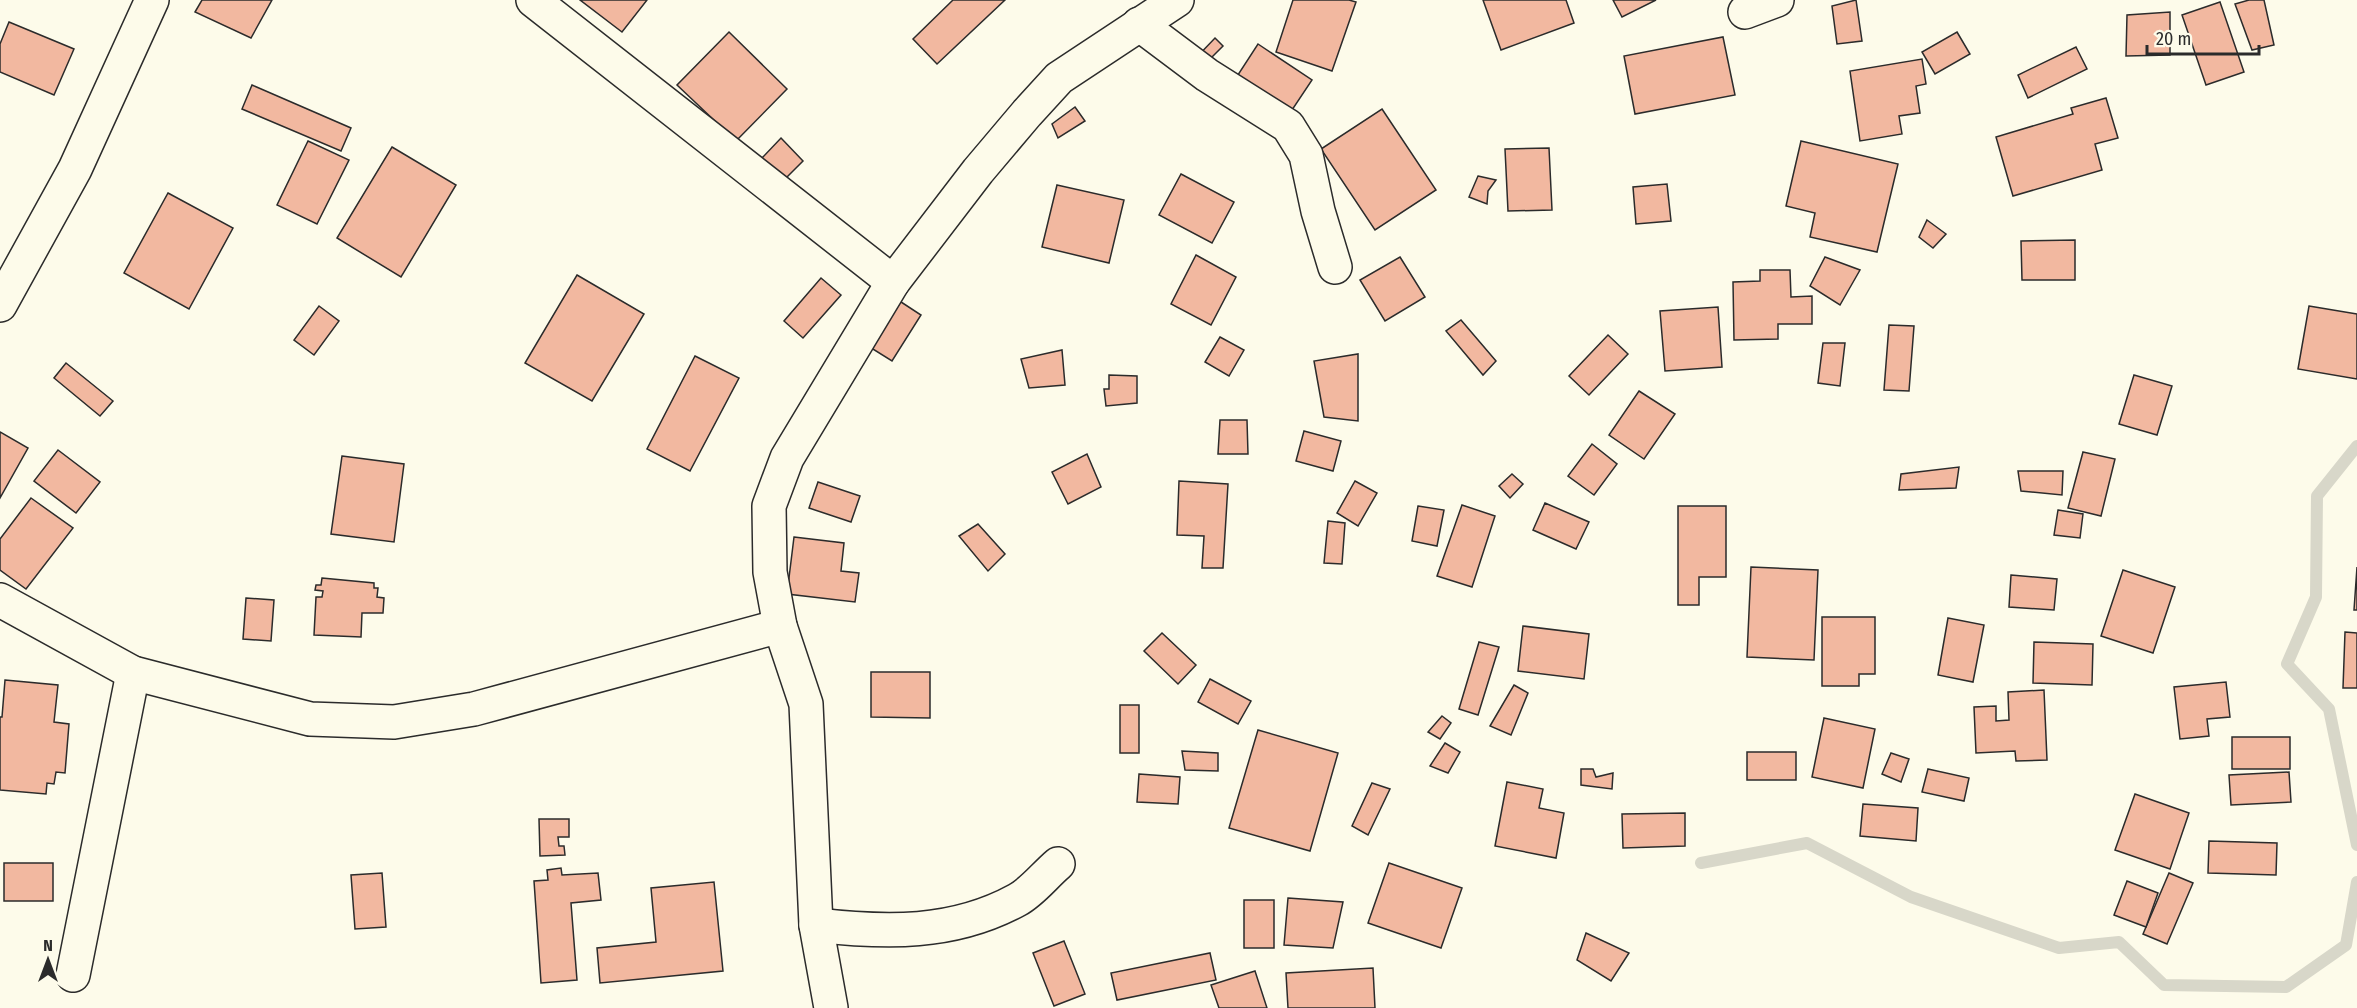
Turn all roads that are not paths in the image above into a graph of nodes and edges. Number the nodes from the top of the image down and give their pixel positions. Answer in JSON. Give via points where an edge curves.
{"nodes":[{"id":1,"x":152,"y":0,"type":"edge"},
{"id":2,"x":533,"y":0,"type":"edge"},
{"id":3,"x":1777,"y":0,"type":"edge"},
{"id":4,"x":1160,"y":8,"type":"edge"},
{"id":5,"x":1745,"y":12,"type":"dead end"},
{"id":6,"x":1335,"y":267,"type":"dead end"},
{"id":7,"x":893,"y":282,"type":"junction"},
{"id":8,"x":0,"y":305,"type":"edge"},
{"id":9,"x":0,"y":600,"type":"edge"},
{"id":10,"x":780,"y":626,"type":"junction"},
{"id":11,"x":133,"y":673,"type":"junction"},
{"id":12,"x":1058,"y":864,"type":"dead end"},
{"id":13,"x":816,"y":925,"type":"junction"},
{"id":14,"x":73,"y":975,"type":"dead end"},
{"id":15,"x":831,"y":1008,"type":"edge"}],
"edges":[{"from":1,"to":8,"type":"street","via":[[75,169]]},
{"from":2,"to":7,"type":"street"},
{"from":3,"to":5,"type":"street"},
{"from":4,"to":6,"type":"street","via":[[1207,75],[1288,126],[1306,155]]},
{"from":4,"to":7,"type":"street","via":[[1059,78],[1006,138]]},
{"from":7,"to":10,"type":"street","via":[[788,458],[769,506],[770,572]]},
{"from":9,"to":11,"type":"street"},
{"from":10,"to":11,"type":"street","via":[[474,709],[394,722],[310,719]]},
{"from":10,"to":13,"type":"street","via":[[806,704]]},
{"from":11,"to":14,"type":"street"},
{"from":12,"to":13,"type":"street","via":[[1018,900],[975,918],[918,930],[869,932]]},
{"from":13,"to":15,"type":"street"}]}
